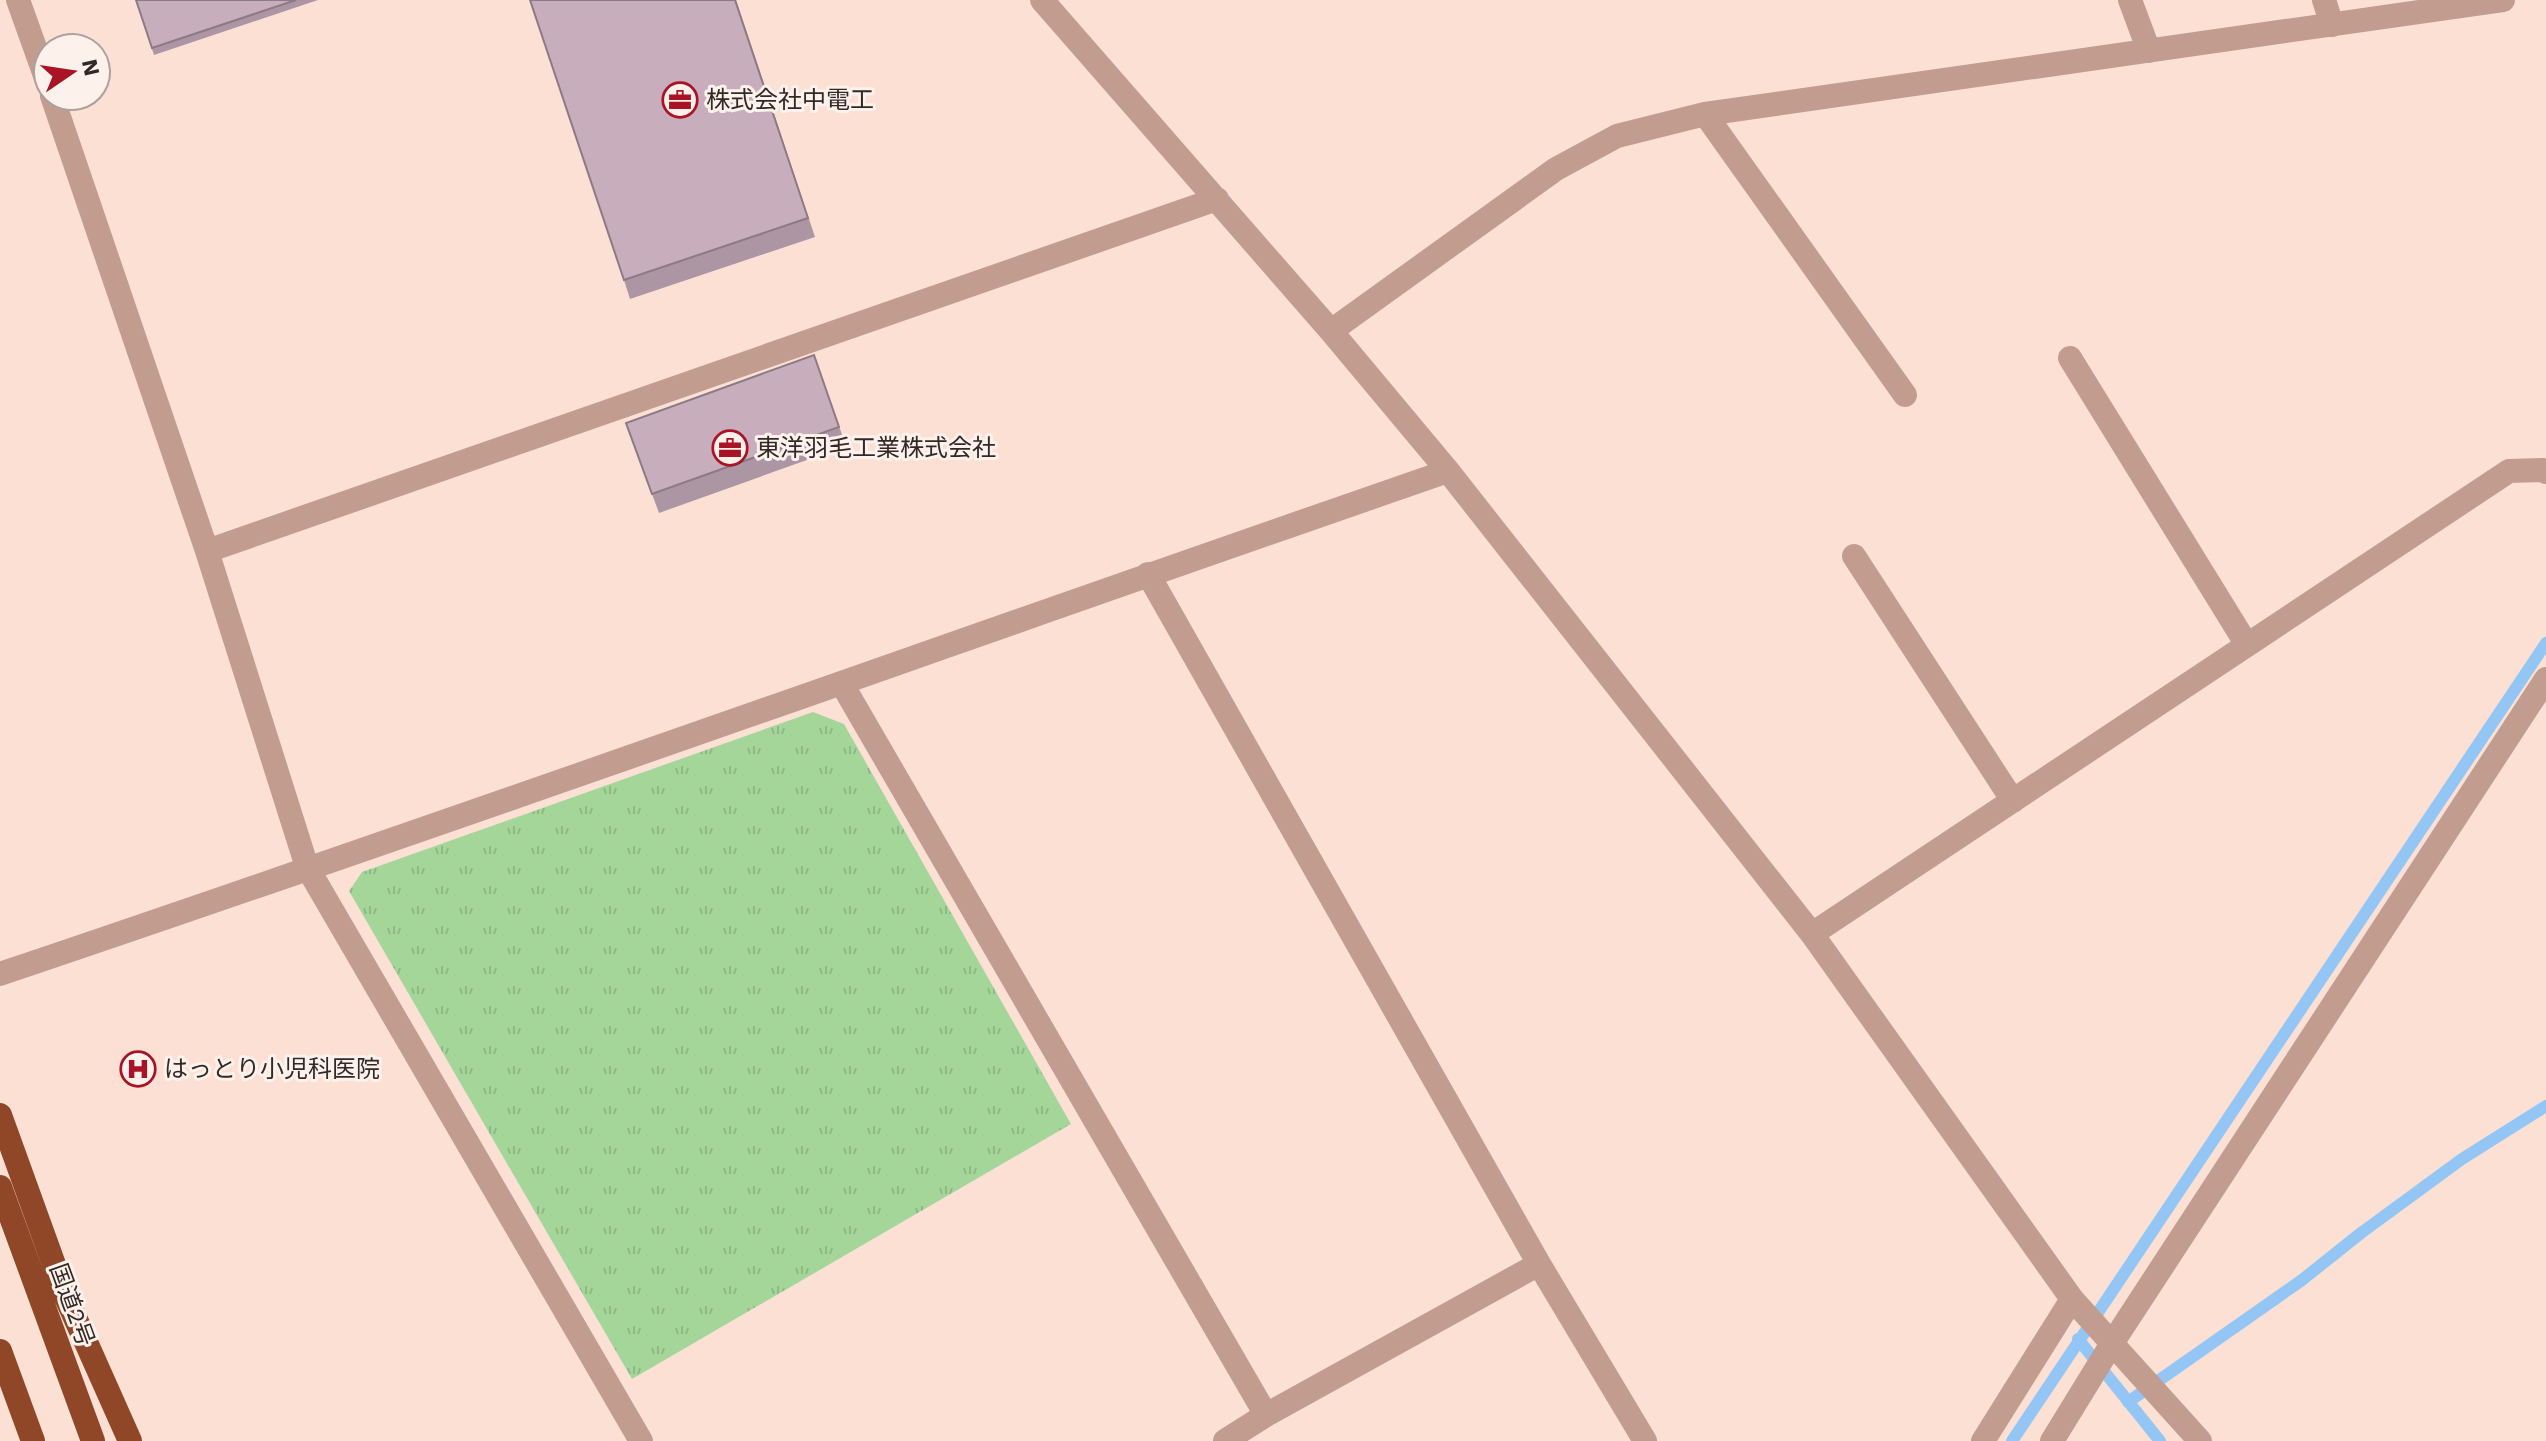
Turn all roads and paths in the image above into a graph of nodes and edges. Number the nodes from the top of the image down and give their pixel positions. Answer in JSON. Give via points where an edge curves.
{"nodes":[{"id":1,"x":18,"y":0,"type":"edge"},
{"id":2,"x":1042,"y":0,"type":"edge"},
{"id":3,"x":2130,"y":0,"type":"edge"},
{"id":4,"x":2324,"y":0,"type":"edge"},
{"id":5,"x":2503,"y":0,"type":"edge"},
{"id":6,"x":2332,"y":25,"type":"junction"},
{"id":7,"x":32,"y":39,"type":"edge"},
{"id":8,"x":2149,"y":51,"type":"junction"},
{"id":9,"x":57,"y":112,"type":"edge"},
{"id":10,"x":1705,"y":114,"type":"junction"},
{"id":11,"x":1217,"y":199,"type":"junction"},
{"id":12,"x":1331,"y":331,"type":"junction"},
{"id":13,"x":2070,"y":358,"type":"dead end"},
{"id":14,"x":1905,"y":395,"type":"dead end"},
{"id":15,"x":1448,"y":471,"type":"junction"},
{"id":16,"x":2546,"y":472,"type":"edge"},
{"id":17,"x":207,"y":551,"type":"junction"},
{"id":18,"x":1854,"y":556,"type":"dead end"},
{"id":19,"x":1148,"y":574,"type":"junction"},
{"id":20,"x":2247,"y":645,"type":"junction"},
{"id":21,"x":2546,"y":679,"type":"edge"},
{"id":22,"x":842,"y":684,"type":"junction"},
{"id":23,"x":2013,"y":801,"type":"junction"},
{"id":24,"x":307,"y":867,"type":"junction"},
{"id":25,"x":1812,"y":934,"type":"junction"},
{"id":26,"x":0,"y":974,"type":"edge"},
{"id":27,"x":0,"y":1115,"type":"edge"},
{"id":28,"x":0,"y":1187,"type":"edge"},
{"id":29,"x":1539,"y":1264,"type":"junction"},
{"id":30,"x":2077,"y":1305,"type":"junction"},
{"id":31,"x":0,"y":1351,"type":"edge"},
{"id":32,"x":2102,"y":1351,"type":"junction"},
{"id":33,"x":1266,"y":1415,"type":"junction"},
{"id":34,"x":33,"y":1441,"type":"edge"},
{"id":35,"x":93,"y":1441,"type":"edge"},
{"id":36,"x":130,"y":1441,"type":"edge"},
{"id":37,"x":641,"y":1441,"type":"edge"},
{"id":38,"x":1225,"y":1441,"type":"edge"},
{"id":39,"x":1645,"y":1441,"type":"edge"},
{"id":40,"x":1983,"y":1441,"type":"edge"},
{"id":41,"x":2052,"y":1441,"type":"edge"},
{"id":42,"x":2200,"y":1441,"type":"edge"}],
"edges":[{"from":1,"to":7,"type":"street"},
{"from":2,"to":11,"type":"street"},
{"from":3,"to":8,"type":"street"},
{"from":4,"to":6,"type":"street"},
{"from":5,"to":6,"type":"street"},
{"from":6,"to":8,"type":"street"},
{"from":8,"to":10,"type":"street"},
{"from":9,"to":17,"type":"street"},
{"from":10,"to":12,"type":"street","via":[[1617,136],[1556,169]]},
{"from":10,"to":14,"type":"street"},
{"from":11,"to":12,"type":"street"},
{"from":11,"to":17,"type":"street"},
{"from":12,"to":15,"type":"street"},
{"from":13,"to":20,"type":"street"},
{"from":15,"to":19,"type":"street"},
{"from":15,"to":25,"type":"street"},
{"from":16,"to":20,"type":"street","via":[[2509,471]]},
{"from":17,"to":24,"type":"street"},
{"from":18,"to":23,"type":"street"},
{"from":19,"to":22,"type":"street"},
{"from":19,"to":29,"type":"street"},
{"from":20,"to":23,"type":"street"},
{"from":21,"to":32,"type":"street"},
{"from":22,"to":24,"type":"street"},
{"from":22,"to":33,"type":"street"},
{"from":23,"to":25,"type":"street"},
{"from":24,"to":26,"type":"street"},
{"from":24,"to":37,"type":"street"},
{"from":25,"to":30,"type":"street"},
{"from":27,"to":36,"type":"highway","via":[[65,1295]]},
{"from":28,"to":35,"type":"highway","name":"国道2号"},
{"from":29,"to":33,"type":"street"},
{"from":29,"to":39,"type":"street"},
{"from":30,"to":32,"type":"street"},
{"from":30,"to":40,"type":"street"},
{"from":31,"to":34,"type":"highway"},
{"from":32,"to":41,"type":"street"},
{"from":32,"to":42,"type":"street","via":[[2150,1387]]},
{"from":33,"to":38,"type":"street"}]}
